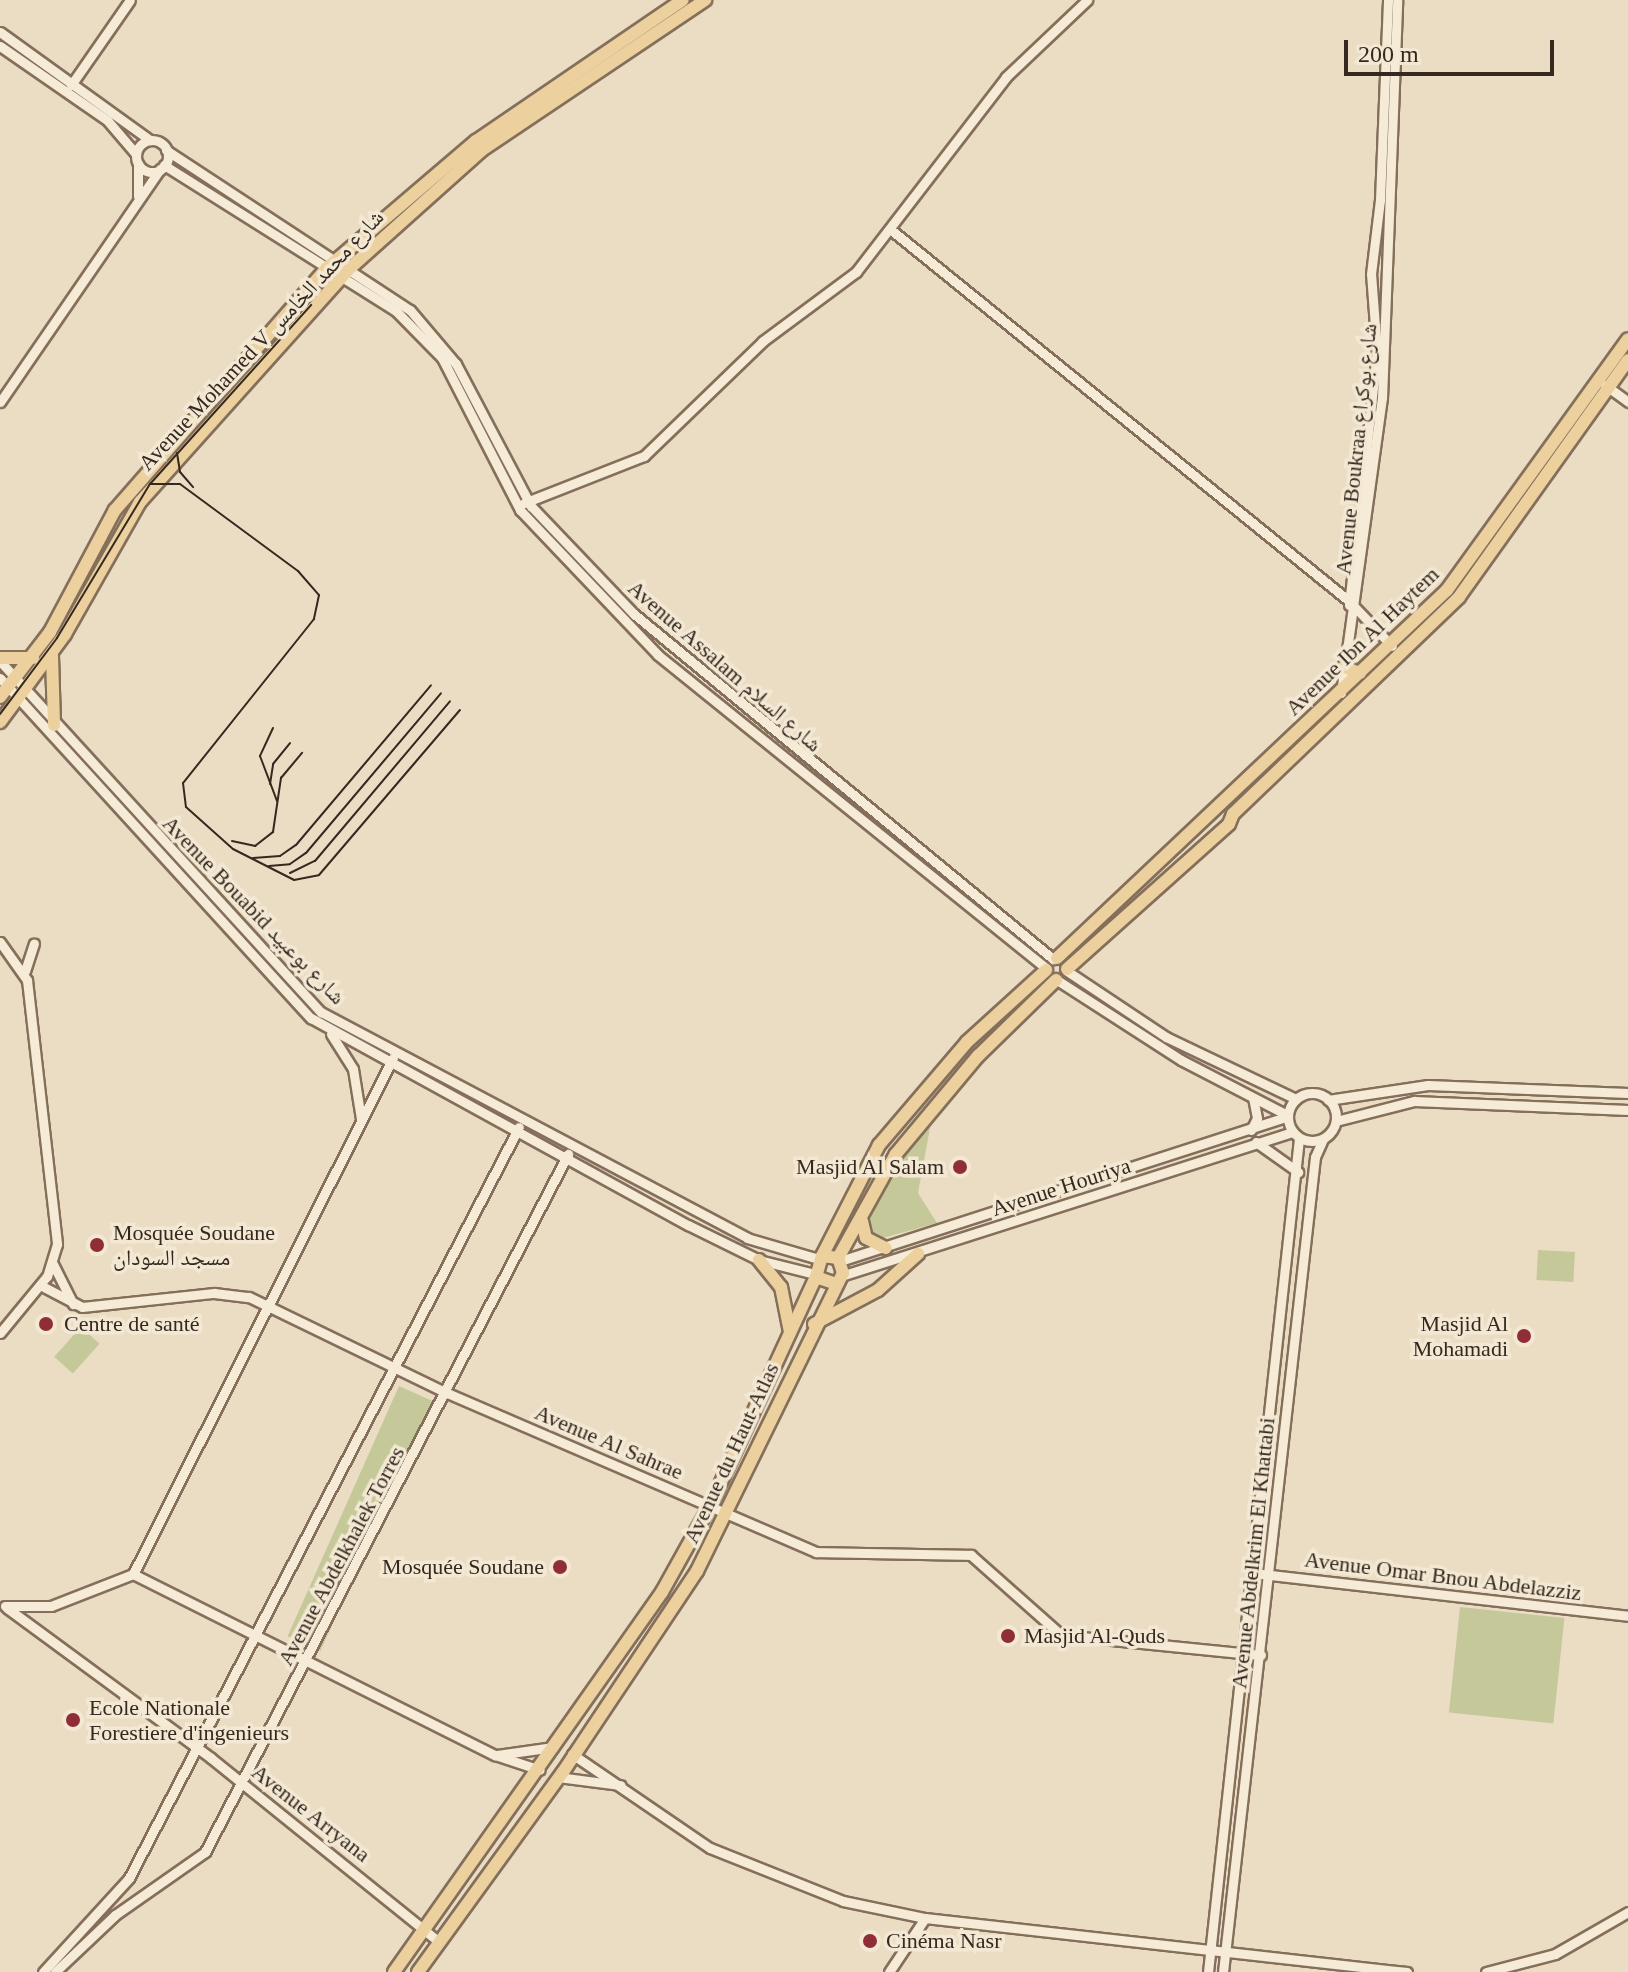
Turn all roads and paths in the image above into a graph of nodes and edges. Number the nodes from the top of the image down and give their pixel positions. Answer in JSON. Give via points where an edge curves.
{"nodes":[{"id":1,"x":130,"y":0,"type":"edge"},
{"id":2,"x":683,"y":0,"type":"edge"},
{"id":3,"x":705,"y":0,"type":"edge"},
{"id":4,"x":1087,"y":0,"type":"edge"},
{"id":5,"x":1388,"y":0,"type":"edge"},
{"id":6,"x":1397,"y":0,"type":"edge"},
{"id":7,"x":0,"y":32,"type":"edge"},
{"id":8,"x":0,"y":46,"type":"edge"},
{"id":9,"x":70,"y":87,"type":"junction"},
{"id":10,"x":150,"y":140,"type":"junction"},
{"id":11,"x":166,"y":150,"type":"junction"},
{"id":12,"x":137,"y":159,"type":"junction"},
{"id":13,"x":162,"y":167,"type":"junction"},
{"id":14,"x":137,"y":199,"type":"junction"},
{"id":15,"x":890,"y":229,"type":"junction"},
{"id":16,"x":331,"y":265,"type":"junction"},
{"id":17,"x":346,"y":273,"type":"junction"},
{"id":18,"x":1371,"y":274,"type":"junction"},
{"id":19,"x":1388,"y":278,"type":"junction"},
{"id":20,"x":1372,"y":286,"type":"junction"},
{"id":21,"x":1628,"y":339,"type":"edge"},
{"id":22,"x":1628,"y":360,"type":"edge"},
{"id":23,"x":1603,"y":384,"type":"junction"},
{"id":24,"x":0,"y":402,"type":"edge"},
{"id":25,"x":1628,"y":402,"type":"edge"},
{"id":26,"x":528,"y":501,"type":"junction"},
{"id":27,"x":517,"y":505,"type":"junction"},
{"id":28,"x":1352,"y":604,"type":"junction"},
{"id":29,"x":1392,"y":646,"type":"junction"},
{"id":30,"x":53,"y":653,"type":"junction"},
{"id":31,"x":33,"y":658,"type":"junction"},
{"id":32,"x":0,"y":660,"type":"edge"},
{"id":33,"x":1344,"y":667,"type":"junction"},
{"id":34,"x":1360,"y":673,"type":"junction"},
{"id":35,"x":6,"y":686,"type":"edge"},
{"id":36,"x":1340,"y":691,"type":"junction"},
{"id":37,"x":21,"y":698,"type":"junction"},
{"id":38,"x":1348,"y":705,"type":"junction"},
{"id":39,"x":0,"y":722,"type":"edge"},
{"id":40,"x":54,"y":725,"type":"junction"},
{"id":41,"x":784,"y":740,"type":"junction"},
{"id":42,"x":774,"y":752,"type":"junction"},
{"id":43,"x":1221,"y":803,"type":"junction"},
{"id":44,"x":1209,"y":813,"type":"junction"},
{"id":45,"x":1233,"y":814,"type":"junction"},
{"id":46,"x":1219,"y":828,"type":"junction"},
{"id":47,"x":0,"y":942,"type":"edge"},
{"id":48,"x":34,"y":943,"type":"dead end"},
{"id":49,"x":1050,"y":964,"type":"junction"},
{"id":50,"x":25,"y":971,"type":"junction"},
{"id":51,"x":1062,"y":975,"type":"junction"},
{"id":52,"x":326,"y":1028,"type":"junction"},
{"id":53,"x":393,"y":1059,"type":"junction"},
{"id":54,"x":1628,"y":1093,"type":"edge"},
{"id":55,"x":1253,"y":1098,"type":"junction"},
{"id":56,"x":1296,"y":1099,"type":"junction"},
{"id":57,"x":1328,"y":1100,"type":"junction"},
{"id":58,"x":1628,"y":1110,"type":"edge"},
{"id":59,"x":1287,"y":1116,"type":"junction"},
{"id":60,"x":522,"y":1120,"type":"junction"},
{"id":61,"x":1336,"y":1121,"type":"junction"},
{"id":62,"x":361,"y":1124,"type":"junction"},
{"id":63,"x":1251,"y":1130,"type":"junction"},
{"id":64,"x":516,"y":1131,"type":"junction"},
{"id":65,"x":1295,"y":1135,"type":"junction"},
{"id":66,"x":1323,"y":1139,"type":"junction"},
{"id":67,"x":1256,"y":1142,"type":"junction"},
{"id":68,"x":572,"y":1146,"type":"junction"},
{"id":69,"x":566,"y":1158,"type":"junction"},
{"id":70,"x":1298,"y":1172,"type":"junction"},
{"id":71,"x":862,"y":1217,"type":"junction"},
{"id":72,"x":886,"y":1248,"type":"junction"},
{"id":73,"x":918,"y":1254,"type":"junction"},
{"id":74,"x":820,"y":1257,"type":"junction"},
{"id":75,"x":839,"y":1259,"type":"junction"},
{"id":76,"x":759,"y":1260,"type":"junction"},
{"id":77,"x":53,"y":1264,"type":"junction"},
{"id":78,"x":815,"y":1275,"type":"junction"},
{"id":79,"x":837,"y":1280,"type":"junction"},
{"id":80,"x":40,"y":1285,"type":"junction"},
{"id":81,"x":74,"y":1305,"type":"junction"},
{"id":82,"x":268,"y":1308,"type":"junction"},
{"id":83,"x":814,"y":1324,"type":"junction"},
{"id":84,"x":790,"y":1332,"type":"junction"},
{"id":85,"x":0,"y":1333,"type":"edge"},
{"id":86,"x":395,"y":1369,"type":"junction"},
{"id":87,"x":447,"y":1393,"type":"junction"},
{"id":88,"x":711,"y":1504,"type":"junction"},
{"id":89,"x":729,"y":1513,"type":"junction"},
{"id":90,"x":1253,"y":1573,"type":"junction"},
{"id":91,"x":133,"y":1574,"type":"junction"},
{"id":92,"x":1269,"y":1575,"type":"junction"},
{"id":93,"x":2,"y":1606,"type":"edge"},
{"id":94,"x":51,"y":1606,"type":"junction"},
{"id":95,"x":1628,"y":1616,"type":"edge"},
{"id":96,"x":41,"y":1630,"type":"junction"},
{"id":97,"x":257,"y":1637,"type":"junction"},
{"id":98,"x":1244,"y":1654,"type":"junction"},
{"id":99,"x":1261,"y":1655,"type":"junction"},
{"id":100,"x":306,"y":1659,"type":"junction"},
{"id":101,"x":555,"y":1746,"type":"junction"},
{"id":102,"x":197,"y":1747,"type":"junction"},
{"id":103,"x":572,"y":1753,"type":"junction"},
{"id":104,"x":495,"y":1755,"type":"junction"},
{"id":105,"x":540,"y":1770,"type":"junction"},
{"id":106,"x":556,"y":1778,"type":"junction"},
{"id":107,"x":242,"y":1782,"type":"junction"},
{"id":108,"x":620,"y":1785,"type":"junction"},
{"id":109,"x":1628,"y":1912,"type":"edge"},
{"id":110,"x":925,"y":1918,"type":"junction"},
{"id":111,"x":425,"y":1927,"type":"junction"},
{"id":112,"x":439,"y":1942,"type":"junction"},
{"id":113,"x":1210,"y":1951,"type":"junction"},
{"id":114,"x":1225,"y":1954,"type":"junction"},
{"id":115,"x":43,"y":1972,"type":"edge"},
{"id":116,"x":55,"y":1972,"type":"edge"},
{"id":117,"x":394,"y":1972,"type":"edge"},
{"id":118,"x":418,"y":1972,"type":"edge"},
{"id":119,"x":889,"y":1972,"type":"edge"},
{"id":120,"x":1208,"y":1972,"type":"edge"},
{"id":121,"x":1223,"y":1972,"type":"edge"},
{"id":122,"x":1407,"y":1972,"type":"edge"},
{"id":123,"x":1486,"y":1972,"type":"edge"}],
"edges":[{"from":1,"to":9,"type":"street"},
{"from":2,"to":16,"type":"main road","name":"Avenue Mohamed V شارع محمد الخامس","via":[[476,141]]},
{"from":3,"to":17,"type":"main road","name":"Avenue Mohamed V شارع محمد الخامس","via":[[482,150]]},
{"from":4,"to":15,"type":"street","via":[[1006,77]]},
{"from":5,"to":18,"type":"street","via":[[1380,200]]},
{"from":6,"to":19,"type":"street","name":"Avenue Boukraa شارع بوكراع"},
{"from":7,"to":9,"type":"street"},
{"from":8,"to":9,"type":"street"},
{"from":9,"to":10,"type":"street"},
{"from":9,"to":12,"type":"street","via":[[119,130]]},
{"from":10,"to":11,"type":"street","name":"Avenue Assalam شارع السلام"},
{"from":10,"to":12,"type":"street"},
{"from":11,"to":13,"type":"street"},
{"from":11,"to":16,"type":"street","name":"Avenue Assalam شارع السلام"},
{"from":12,"to":13,"type":"street","name":"Avenue Assalam شارع السلام"},
{"from":12,"to":14,"type":"street"},
{"from":13,"to":14,"type":"street"},
{"from":13,"to":16,"type":"street","name":"Avenue Assalam شارع السلام"},
{"from":14,"to":24,"type":"street"},
{"from":15,"to":26,"type":"street","via":[[856,272],[763,341],[644,456]]},
{"from":15,"to":28,"type":"street"},
{"from":16,"to":17,"type":"street","name":"Avenue Assalam شارع السلام"},
{"from":16,"to":31,"type":"main road","name":"Avenue Mohamed V شارع محمد الخامس","via":[[115,510]]},
{"from":17,"to":26,"type":"street","name":"Avenue Assalam شارع السلام","via":[[410,310],[448,353]]},
{"from":17,"to":27,"type":"street","name":"Avenue Assalam شارع السلام","via":[[396,311],[442,358]]},
{"from":17,"to":30,"type":"main road","name":"Avenue Mohamed V شارع محمد الخامس","via":[[140,502]]},
{"from":18,"to":19,"type":"street","via":[[1381,268]]},
{"from":18,"to":20,"type":"street","name":"Avenue Boukraa شارع بوكراع"},
{"from":19,"to":20,"type":"street"},
{"from":19,"to":28,"type":"street","name":"Avenue Boukraa شارع بوكراع","via":[[1382,398]]},
{"from":20,"to":28,"type":"street","name":"Avenue Boukraa شارع بوكراع","via":[[1376,369]]},
{"from":21,"to":23,"type":"main road","name":"Avenue Ibn Al Haytem"},
{"from":22,"to":23,"type":"main road","name":"Avenue Ibn Al Haytem"},
{"from":23,"to":25,"type":"street"},
{"from":23,"to":29,"type":"main road","name":"Avenue Ibn Al Haytem","via":[[1473,561]]},
{"from":23,"to":38,"type":"main road","name":"Avenue Ibn Al Haytem","via":[[1479,573]]},
{"from":26,"to":27,"type":"street"},
{"from":26,"to":41,"type":"street","name":"Avenue Assalam شارع السلام","via":[[634,614]]},
{"from":27,"to":42,"type":"street","name":"Avenue Assalam شارع السلام","via":[[658,655]]},
{"from":28,"to":29,"type":"street"},
{"from":28,"to":33,"type":"street","name":"Avenue Boukraa شارع بوكراع"},
{"from":29,"to":34,"type":"main road","name":"Avenue Ibn Al Haytem"},
{"from":30,"to":37,"type":"main road","name":"Avenue Mohamed V شارع محمد الخامس"},
{"from":30,"to":40,"type":"main road"},
{"from":31,"to":32,"type":"main road"},
{"from":31,"to":35,"type":"main road","name":"Avenue Mohamed V شارع محمد الخامس"},
{"from":32,"to":35,"type":"street","name":"Avenue Bouabid شارع بوعبيد"},
{"from":33,"to":34,"type":"main road"},
{"from":33,"to":36,"type":"street","name":"Avenue Boukraa شارع بوكراع"},
{"from":34,"to":36,"type":"main road","name":"Avenue Ibn Al Haytem"},
{"from":35,"to":37,"type":"street","name":"Avenue Bouabid شارع بوعبيد"},
{"from":36,"to":38,"type":"street"},
{"from":36,"to":43,"type":"main road","name":"Avenue Ibn Al Haytem"},
{"from":37,"to":39,"type":"main road","name":"Avenue Mohamed V شارع محمد الخامس"},
{"from":37,"to":40,"type":"street","name":"Avenue Bouabid شارع بوعبيد"},
{"from":37,"to":52,"type":"street","name":"Avenue Bouabid شارع بوعبيد"},
{"from":38,"to":45,"type":"main road","name":"Avenue Ibn Al Haytem"},
{"from":40,"to":53,"type":"street","name":"Avenue Bouabid شارع بوعبيد","via":[[321,1012]]},
{"from":41,"to":42,"type":"street"},
{"from":41,"to":49,"type":"street","name":"Avenue Assalam شارع السلام"},
{"from":42,"to":49,"type":"street","name":"Avenue Assalam شارع السلام"},
{"from":43,"to":44,"type":"main road","name":"Avenue Ibn Al Haytem"},
{"from":43,"to":45,"type":"main road"},
{"from":44,"to":46,"type":"main road"},
{"from":44,"to":49,"type":"main road"},
{"from":45,"to":46,"type":"main road","name":"Avenue Ibn Al Haytem","via":[[1229,824]]},
{"from":46,"to":51,"type":"main road"},
{"from":47,"to":50,"type":"street"},
{"from":48,"to":50,"type":"street"},
{"from":49,"to":51,"type":"main road"},
{"from":49,"to":51,"type":"main road"},
{"from":49,"to":74,"type":"main road","via":[[967,1042],[879,1145]]},
{"from":50,"to":77,"type":"street","via":[[55,1214]]},
{"from":51,"to":55,"type":"street"},
{"from":51,"to":56,"type":"street","via":[[1166,1037]]},
{"from":51,"to":71,"type":"main road","via":[[933,1108],[883,1172]]},
{"from":52,"to":53,"type":"street","name":"Avenue Bouabid شارع بوعبيد"},
{"from":52,"to":62,"type":"street","via":[[353,1069]]},
{"from":53,"to":60,"type":"street","name":"Avenue Bouabid شارع بوعبيد"},
{"from":53,"to":62,"type":"street"},
{"from":53,"to":64,"type":"street","name":"Avenue Bouabid شارع بوعبيد"},
{"from":54,"to":57,"type":"street","via":[[1428,1085]]},
{"from":55,"to":59,"type":"street"},
{"from":55,"to":63,"type":"street","via":[[1257,1112]]},
{"from":56,"to":57,"type":"street","via":[[1311,1093]]},
{"from":56,"to":59,"type":"street"},
{"from":57,"to":61,"type":"street"},
{"from":58,"to":61,"type":"street","via":[[1414,1101]]},
{"from":59,"to":63,"type":"street","name":"Avenue Houriya"},
{"from":59,"to":65,"type":"street"},
{"from":60,"to":64,"type":"street","name":"Avenue Abdelkhalek Torres"},
{"from":60,"to":68,"type":"street","name":"Avenue Bouabid شارع بوعبيد"},
{"from":61,"to":66,"type":"street"},
{"from":62,"to":82,"type":"street"},
{"from":63,"to":72,"type":"street","name":"Avenue Houriya"},
{"from":64,"to":69,"type":"street","name":"Avenue Bouabid شارع بوعبيد"},
{"from":64,"to":86,"type":"street","name":"Avenue Abdelkhalek Torres"},
{"from":65,"to":66,"type":"street"},
{"from":65,"to":67,"type":"street","name":"Avenue Houriya"},
{"from":65,"to":70,"type":"street","name":"Avenue Abdelkrim El Khattabi"},
{"from":66,"to":92,"type":"street","name":"Avenue Abdelkrim El Khattabi","via":[[1315,1157]]},
{"from":67,"to":70,"type":"street"},
{"from":67,"to":73,"type":"street","name":"Avenue Houriya"},
{"from":68,"to":69,"type":"street","name":"Avenue Abdelkhalek Torres"},
{"from":68,"to":74,"type":"street","via":[[747,1238]]},
{"from":69,"to":76,"type":"street"},
{"from":69,"to":87,"type":"street","name":"Avenue Abdelkhalek Torres"},
{"from":70,"to":90,"type":"street","name":"Avenue Abdelkrim El Khattabi"},
{"from":71,"to":72,"type":"main road","via":[[866,1238]]},
{"from":71,"to":75,"type":"main road"},
{"from":72,"to":75,"type":"street","name":"Avenue Houriya"},
{"from":73,"to":79,"type":"street","name":"Avenue Houriya"},
{"from":73,"to":83,"type":"main road","via":[[869,1297]]},
{"from":74,"to":75,"type":"main road"},
{"from":74,"to":78,"type":"main road","name":"Avenue du Haut-Atlas"},
{"from":75,"to":79,"type":"main road"},
{"from":76,"to":78,"type":"street"},
{"from":76,"to":84,"type":"main road","via":[[781,1287]]},
{"from":77,"to":80,"type":"street"},
{"from":77,"to":81,"type":"street"},
{"from":78,"to":79,"type":"main road"},
{"from":78,"to":84,"type":"main road","name":"Avenue du Haut-Atlas"},
{"from":79,"to":83,"type":"main road","name":"Avenue du Haut-Atlas"},
{"from":80,"to":81,"type":"street"},
{"from":80,"to":85,"type":"street"},
{"from":81,"to":82,"type":"street","name":"Avenue Al Sahrae","via":[[214,1293],[249,1297]]},
{"from":82,"to":86,"type":"street","name":"Avenue Al Sahrae"},
{"from":82,"to":91,"type":"street"},
{"from":83,"to":89,"type":"main road","name":"Avenue du Haut-Atlas"},
{"from":84,"to":88,"type":"main road","name":"Avenue du Haut-Atlas"},
{"from":86,"to":87,"type":"street","name":"Avenue Al Sahrae"},
{"from":86,"to":97,"type":"street","name":"Avenue Abdelkhalek Torres"},
{"from":87,"to":88,"type":"street","name":"Avenue Al Sahrae"},
{"from":87,"to":100,"type":"street","name":"Avenue Abdelkhalek Torres"},
{"from":88,"to":89,"type":"street","name":"Avenue Al Sahrae"},
{"from":88,"to":101,"type":"main road","name":"Avenue du Haut-Atlas","via":[[662,1592]]},
{"from":89,"to":98,"type":"street","name":"Avenue Al Sahrae","via":[[816,1552],[971,1555],[1061,1635]]},
{"from":89,"to":103,"type":"main road","name":"Avenue du Haut-Atlas","via":[[675,1605]]},
{"from":90,"to":92,"type":"street","name":"Avenue Omar Bnou Abdelazziz"},
{"from":90,"to":98,"type":"street","name":"Avenue Abdelkrim El Khattabi"},
{"from":91,"to":94,"type":"street"},
{"from":91,"to":97,"type":"street"},
{"from":92,"to":95,"type":"street","name":"Avenue Omar Bnou Abdelazziz"},
{"from":92,"to":99,"type":"street","name":"Avenue Abdelkrim El Khattabi"},
{"from":93,"to":94,"type":"street"},
{"from":93,"to":96,"type":"street","name":"Avenue Arryana"},
{"from":94,"to":96,"type":"street","via":[[41,1616]]},
{"from":96,"to":102,"type":"street","name":"Avenue Arryana"},
{"from":97,"to":100,"type":"street"},
{"from":97,"to":102,"type":"street","name":"Avenue Abdelkhalek Torres"},
{"from":98,"to":99,"type":"street","name":"Avenue Al Sahrae"},
{"from":98,"to":113,"type":"street","name":"Avenue Abdelkrim El Khattabi"},
{"from":99,"to":114,"type":"street","name":"Avenue Abdelkrim El Khattabi"},
{"from":100,"to":104,"type":"street"},
{"from":100,"to":107,"type":"street","name":"Avenue Abdelkhalek Torres"},
{"from":101,"to":103,"type":"main road"},
{"from":101,"to":104,"type":"street"},
{"from":101,"to":105,"type":"main road","name":"Avenue du Haut-Atlas"},
{"from":102,"to":107,"type":"street","name":"Avenue Arryana"},
{"from":102,"to":115,"type":"street","name":"Avenue Abdelkhalek Torres","via":[[114,1901]]},
{"from":103,"to":106,"type":"main road","name":"Avenue du Haut-Atlas"},
{"from":103,"to":108,"type":"street"},
{"from":104,"to":105,"type":"street"},
{"from":105,"to":106,"type":"main road"},
{"from":105,"to":111,"type":"main road"},
{"from":106,"to":108,"type":"street"},
{"from":106,"to":112,"type":"main road"},
{"from":107,"to":111,"type":"street","name":"Avenue Arryana"},
{"from":107,"to":116,"type":"street","name":"Avenue Abdelkhalek Torres","via":[[197,1862],[115,1915]]},
{"from":108,"to":110,"type":"street","via":[[710,1848],[751,1867],[818,1894]]},
{"from":109,"to":123,"type":"street","via":[[1555,1954]]},
{"from":110,"to":113,"type":"street"},
{"from":110,"to":119,"type":"street"},
{"from":111,"to":112,"type":"street","name":"Avenue Arryana"},
{"from":111,"to":117,"type":"main road"},
{"from":112,"to":118,"type":"main road"},
{"from":113,"to":114,"type":"street"},
{"from":113,"to":120,"type":"street","name":"Avenue Abdelkrim El Khattabi"},
{"from":114,"to":121,"type":"street","name":"Avenue Abdelkrim El Khattabi"},
{"from":114,"to":122,"type":"street"}]}
